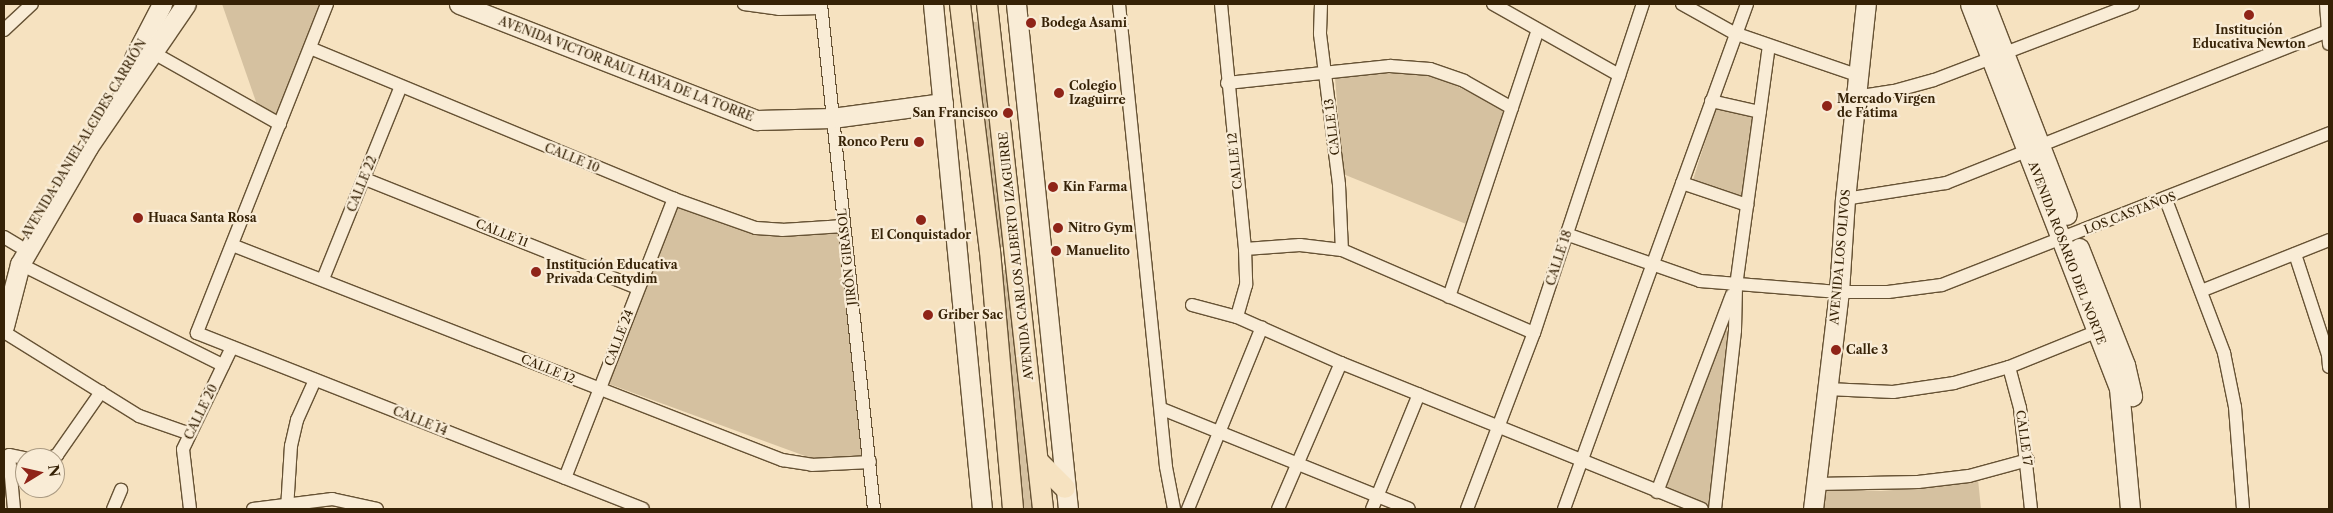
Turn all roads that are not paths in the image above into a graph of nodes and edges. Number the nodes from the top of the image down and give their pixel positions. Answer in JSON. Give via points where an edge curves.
{"nodes":[{"id":1,"x":32,"y":4,"type":"edge"},
{"id":2,"x":162,"y":4,"type":"edge"},
{"id":3,"x":186,"y":4,"type":"edge"},
{"id":4,"x":327,"y":4,"type":"edge"},
{"id":5,"x":459,"y":4,"type":"edge"},
{"id":6,"x":744,"y":4,"type":"edge"},
{"id":7,"x":933,"y":4,"type":"edge"},
{"id":8,"x":960,"y":4,"type":"edge"},
{"id":9,"x":987,"y":4,"type":"edge"},
{"id":10,"x":1016,"y":4,"type":"edge"},
{"id":11,"x":1119,"y":4,"type":"edge"},
{"id":12,"x":1221,"y":4,"type":"edge"},
{"id":13,"x":1321,"y":4,"type":"edge"},
{"id":14,"x":1493,"y":4,"type":"edge"},
{"id":15,"x":1643,"y":4,"type":"edge"},
{"id":16,"x":1682,"y":4,"type":"edge"},
{"id":17,"x":1747,"y":4,"type":"edge"},
{"id":18,"x":1866,"y":4,"type":"edge"},
{"id":19,"x":1970,"y":4,"type":"edge"},
{"id":20,"x":1985,"y":4,"type":"edge"},
{"id":21,"x":2133,"y":4,"type":"edge"},
{"id":22,"x":2326,"y":4,"type":"edge"},
{"id":23,"x":821,"y":6,"type":"edge"},
{"id":24,"x":4,"y":30,"type":"edge"},
{"id":25,"x":1538,"y":30,"type":"junction"},
{"id":26,"x":1734,"y":34,"type":"junction"},
{"id":27,"x":2329,"y":37,"type":"edge"},
{"id":28,"x":1770,"y":46,"type":"junction"},
{"id":29,"x":310,"y":48,"type":"junction"},
{"id":30,"x":152,"y":52,"type":"junction"},
{"id":31,"x":1997,"y":57,"type":"junction"},
{"id":32,"x":1326,"y":72,"type":"junction"},
{"id":33,"x":1857,"y":74,"type":"junction"},
{"id":34,"x":1619,"y":75,"type":"junction"},
{"id":35,"x":1227,"y":82,"type":"junction"},
{"id":36,"x":400,"y":88,"type":"junction"},
{"id":37,"x":1855,"y":97,"type":"junction"},
{"id":38,"x":1711,"y":101,"type":"junction"},
{"id":39,"x":944,"y":103,"type":"junction"},
{"id":40,"x":1512,"y":108,"type":"junction"},
{"id":41,"x":1760,"y":112,"type":"junction"},
{"id":42,"x":832,"y":118,"type":"junction"},
{"id":43,"x":280,"y":124,"type":"junction"},
{"id":44,"x":2329,"y":133,"type":"edge"},
{"id":45,"x":2033,"y":147,"type":"junction"},
{"id":46,"x":365,"y":179,"type":"junction"},
{"id":47,"x":1682,"y":183,"type":"junction"},
{"id":48,"x":674,"y":199,"type":"junction"},
{"id":49,"x":1845,"y":199,"type":"junction"},
{"id":50,"x":2166,"y":200,"type":"junction"},
{"id":51,"x":1747,"y":204,"type":"junction"},
{"id":52,"x":844,"y":226,"type":"junction"},
{"id":53,"x":1566,"y":234,"type":"junction"},
{"id":54,"x":2068,"y":237,"type":"junction"},
{"id":55,"x":2329,"y":240,"type":"edge"},
{"id":56,"x":232,"y":245,"type":"junction"},
{"id":57,"x":1016,"y":248,"type":"junction"},
{"id":58,"x":14,"y":249,"type":"edge"},
{"id":59,"x":1245,"y":249,"type":"junction"},
{"id":60,"x":1342,"y":250,"type":"junction"},
{"id":61,"x":990,"y":251,"type":"junction"},
{"id":62,"x":2295,"y":254,"type":"junction"},
{"id":63,"x":1654,"y":264,"type":"junction"},
{"id":64,"x":4,"y":273,"type":"edge"},
{"id":65,"x":324,"y":278,"type":"junction"},
{"id":66,"x":1736,"y":286,"type":"junction"},
{"id":67,"x":638,"y":288,"type":"junction"},
{"id":68,"x":2201,"y":291,"type":"junction"},
{"id":69,"x":1839,"y":292,"type":"junction"},
{"id":70,"x":1449,"y":296,"type":"junction"},
{"id":71,"x":1192,"y":305,"type":"dead end"},
{"id":72,"x":1237,"y":317,"type":"junction"},
{"id":73,"x":4,"y":326,"type":"edge"},
{"id":74,"x":1262,"y":328,"type":"junction"},
{"id":75,"x":2103,"y":328,"type":"junction"},
{"id":76,"x":4,"y":332,"type":"edge"},
{"id":77,"x":1534,"y":333,"type":"junction"},
{"id":78,"x":232,"y":347,"type":"junction"},
{"id":79,"x":1340,"y":363,"type":"junction"},
{"id":80,"x":223,"y":365,"type":"junction"},
{"id":81,"x":2009,"y":367,"type":"junction"},
{"id":82,"x":2329,"y":367,"type":"edge"},
{"id":83,"x":315,"y":380,"type":"junction"},
{"id":84,"x":599,"y":389,"type":"junction"},
{"id":85,"x":1827,"y":389,"type":"junction"},
{"id":86,"x":101,"y":392,"type":"junction"},
{"id":87,"x":1419,"y":394,"type":"junction"},
{"id":88,"x":1162,"y":409,"type":"junction"},
{"id":89,"x":1500,"y":428,"type":"junction"},
{"id":90,"x":1220,"y":430,"type":"junction"},
{"id":91,"x":190,"y":434,"type":"junction"},
{"id":92,"x":62,"y":448,"type":"edge"},
{"id":93,"x":15,"y":456,"type":"edge"},
{"id":94,"x":1583,"y":460,"type":"junction"},
{"id":95,"x":2028,"y":460,"type":"junction"},
{"id":96,"x":1038,"y":461,"type":"junction"},
{"id":97,"x":870,"y":462,"type":"junction"},
{"id":98,"x":1296,"y":462,"type":"junction"},
{"id":99,"x":564,"y":478,"type":"junction"},
{"id":100,"x":1816,"y":484,"type":"junction"},
{"id":101,"x":1065,"y":488,"type":"junction"},
{"id":102,"x":121,"y":490,"type":"dead end"},
{"id":103,"x":1657,"y":492,"type":"junction"},
{"id":104,"x":1377,"y":497,"type":"junction"},
{"id":105,"x":618,"y":505,"type":"edge"},
{"id":106,"x":287,"y":507,"type":"edge"},
{"id":107,"x":14,"y":509,"type":"edge"},
{"id":108,"x":113,"y":509,"type":"edge"},
{"id":109,"x":190,"y":509,"type":"edge"},
{"id":110,"x":253,"y":509,"type":"edge"},
{"id":111,"x":377,"y":509,"type":"edge"},
{"id":112,"x":643,"y":509,"type":"edge"},
{"id":113,"x":874,"y":509,"type":"edge"},
{"id":114,"x":982,"y":509,"type":"edge"},
{"id":115,"x":1013,"y":509,"type":"edge"},
{"id":116,"x":1043,"y":509,"type":"edge"},
{"id":117,"x":1068,"y":509,"type":"edge"},
{"id":118,"x":1174,"y":509,"type":"edge"},
{"id":119,"x":1188,"y":509,"type":"edge"},
{"id":120,"x":1278,"y":509,"type":"edge"},
{"id":121,"x":1372,"y":509,"type":"edge"},
{"id":122,"x":1410,"y":509,"type":"edge"},
{"id":123,"x":1467,"y":509,"type":"edge"},
{"id":124,"x":1564,"y":509,"type":"edge"},
{"id":125,"x":1702,"y":509,"type":"edge"},
{"id":126,"x":1715,"y":509,"type":"edge"},
{"id":127,"x":1813,"y":509,"type":"edge"},
{"id":128,"x":2032,"y":509,"type":"edge"},
{"id":129,"x":2130,"y":509,"type":"edge"},
{"id":130,"x":2142,"y":509,"type":"edge"},
{"id":131,"x":2244,"y":509,"type":"edge"}],
"edges":[{"from":1,"to":24,"type":"street"},
{"from":2,"to":58,"type":"street","name":"AVENIDA DANIEL ALCIDES CARRIÓN","via":[[144,42]]},
{"from":3,"to":30,"type":"street","name":"AVENIDA DANIEL ALCIDES CARRIÓN"},
{"from":4,"to":29,"type":"street"},
{"from":5,"to":42,"type":"street","name":"AVENIDA VICTOR RAUL HAYA DE LA TORRE","via":[[757,120]]},
{"from":6,"to":23,"type":"street","via":[[779,9]]},
{"from":7,"to":39,"type":"street"},
{"from":8,"to":61,"type":"main road","name":"AVENIDA CARLOS ALBERTO IZAGUIRRE"},
{"from":9,"to":57,"type":"main road","name":"AVENIDA CARLOS ALBERTO IZAGUIRRE"},
{"from":10,"to":101,"type":"street","name":"AVENIDA CARLOS ALBERTO IZAGUIRRE"},
{"from":11,"to":88,"type":"street"},
{"from":12,"to":35,"type":"street","name":"CALLE 12"},
{"from":13,"to":32,"type":"street","name":"CALLE 13","via":[[1320,34]]},
{"from":14,"to":25,"type":"street"},
{"from":15,"to":34,"type":"street","name":"CALLE 18"},
{"from":16,"to":26,"type":"street"},
{"from":17,"to":26,"type":"street"},
{"from":18,"to":33,"type":"street","name":"AVENIDA LOS OLIVOS"},
{"from":19,"to":31,"type":"street","name":"AVENIDA ROSARIO DEL NORTE"},
{"from":20,"to":31,"type":"street","name":"AVENIDA ROSARIO DEL NORTE"},
{"from":21,"to":31,"type":"street"},
{"from":22,"to":27,"type":"street"},
{"from":23,"to":42,"type":"street","name":"JIRÓN GIRASOL"},
{"from":25,"to":34,"type":"street"},
{"from":25,"to":40,"type":"street"},
{"from":26,"to":28,"type":"street"},
{"from":26,"to":38,"type":"street"},
{"from":27,"to":45,"type":"street"},
{"from":28,"to":33,"type":"street"},
{"from":28,"to":41,"type":"street"},
{"from":29,"to":36,"type":"street","name":"CALLE 10"},
{"from":29,"to":43,"type":"street"},
{"from":30,"to":43,"type":"street"},
{"from":30,"to":58,"type":"street","name":"AVENIDA DANIEL ALCIDES CARRIÓN"},
{"from":31,"to":37,"type":"street","via":[[1910,87]]},
{"from":31,"to":45,"type":"street","name":"AVENIDA ROSARIO DEL NORTE"},
{"from":32,"to":35,"type":"street"},
{"from":32,"to":40,"type":"street","via":[[1390,66],[1430,69],[1464,81]]},
{"from":32,"to":60,"type":"street","name":"CALLE 13","via":[[1339,185]]},
{"from":33,"to":37,"type":"street","name":"AVENIDA LOS OLIVOS"},
{"from":34,"to":53,"type":"street","name":"CALLE 18"},
{"from":35,"to":59,"type":"street","name":"CALLE 12"},
{"from":36,"to":46,"type":"street","name":"CALLE 22"},
{"from":36,"to":48,"type":"street","name":"CALLE 10"},
{"from":37,"to":49,"type":"street","name":"AVENIDA LOS OLIVOS"},
{"from":38,"to":41,"type":"street"},
{"from":38,"to":47,"type":"street"},
{"from":39,"to":42,"type":"street","name":"AVENIDA VICTOR RAUL HAYA DE LA TORRE"},
{"from":39,"to":114,"type":"street"},
{"from":40,"to":70,"type":"street"},
{"from":41,"to":51,"type":"street"},
{"from":42,"to":52,"type":"street","name":"JIRÓN GIRASOL"},
{"from":43,"to":56,"type":"street"},
{"from":44,"to":50,"type":"street","name":"LOS CASTAÑOS"},
{"from":45,"to":49,"type":"street","via":[[1946,183]]},
{"from":45,"to":54,"type":"street","name":"AVENIDA ROSARIO DEL NORTE"},
{"from":46,"to":65,"type":"street","name":"CALLE 22"},
{"from":46,"to":67,"type":"street","name":"CALLE 11"},
{"from":47,"to":51,"type":"street"},
{"from":47,"to":63,"type":"street"},
{"from":48,"to":52,"type":"street","name":"CALLE 10","via":[[756,228],[782,230]]},
{"from":48,"to":67,"type":"street","name":"CALLE 24"},
{"from":49,"to":69,"type":"street","name":"AVENIDA LOS OLIVOS"},
{"from":50,"to":54,"type":"street","name":"LOS CASTAÑOS"},
{"from":50,"to":68,"type":"street"},
{"from":51,"to":66,"type":"street"},
{"from":52,"to":97,"type":"street","name":"JIRÓN GIRASOL"},
{"from":53,"to":63,"type":"street","name":"LOS CASTAÑOS"},
{"from":53,"to":77,"type":"street","name":"CALLE 18"},
{"from":54,"to":69,"type":"street","name":"LOS CASTAÑOS","via":[[1942,285],[1888,292]]},
{"from":54,"to":75,"type":"street","name":"AVENIDA ROSARIO DEL NORTE"},
{"from":55,"to":62,"type":"street"},
{"from":56,"to":65,"type":"street","name":"CALLE 12"},
{"from":56,"to":78,"type":"street","name":"CALLE 14","via":[[197,333]]},
{"from":57,"to":61,"type":"main road","via":[[1006,260]]},
{"from":57,"to":96,"type":"main road","name":"AVENIDA CARLOS ALBERTO IZAGUIRRE"},
{"from":58,"to":64,"type":"street","name":"AVENIDA DANIEL ALCIDES CARRIÓN"},
{"from":58,"to":73,"type":"street","name":"AVENIDA DANIEL ALCIDES CARRIÓN"},
{"from":58,"to":80,"type":"street"},
{"from":59,"to":60,"type":"street","via":[[1300,245]]},
{"from":59,"to":72,"type":"street","name":"CALLE 12","via":[[1246,285]]},
{"from":60,"to":70,"type":"street"},
{"from":61,"to":115,"type":"main road","name":"AVENIDA CARLOS ALBERTO IZAGUIRRE"},
{"from":62,"to":68,"type":"street"},
{"from":62,"to":82,"type":"street"},
{"from":63,"to":66,"type":"street","name":"LOS CASTAÑOS","via":[[1700,281]]},
{"from":63,"to":94,"type":"street"},
{"from":65,"to":84,"type":"street","name":"CALLE 12"},
{"from":66,"to":69,"type":"street","name":"LOS CASTAÑOS"},
{"from":66,"to":103,"type":"street"},
{"from":66,"to":126,"type":"street","via":[[1735,330]]},
{"from":67,"to":84,"type":"street","name":"CALLE 24"},
{"from":68,"to":131,"type":"street","via":[[2224,353],[2233,398]]},
{"from":69,"to":85,"type":"street","name":"AVENIDA LOS OLIVOS"},
{"from":70,"to":77,"type":"street"},
{"from":71,"to":72,"type":"street"},
{"from":72,"to":74,"type":"street"},
{"from":74,"to":79,"type":"street"},
{"from":74,"to":90,"type":"street"},
{"from":75,"to":81,"type":"street"},
{"from":75,"to":129,"type":"street","name":"AVENIDA ROSARIO DEL NORTE","via":[[2118,388]]},
{"from":75,"to":130,"type":"street","name":"AVENIDA ROSARIO DEL NORTE","via":[[2131,390]]},
{"from":76,"to":86,"type":"street"},
{"from":77,"to":89,"type":"street","name":"CALLE 18"},
{"from":78,"to":80,"type":"street","name":"CALLE 20"},
{"from":78,"to":83,"type":"street","name":"CALLE 14"},
{"from":79,"to":87,"type":"street"},
{"from":79,"to":98,"type":"street"},
{"from":80,"to":91,"type":"street","name":"CALLE 20"},
{"from":81,"to":85,"type":"street","via":[[1954,382],[1893,392]]},
{"from":81,"to":95,"type":"street","name":"CALLE 17","via":[[2020,408]]},
{"from":83,"to":99,"type":"street","name":"CALLE 14"},
{"from":83,"to":106,"type":"street","via":[[297,420],[291,446]]},
{"from":84,"to":97,"type":"street","name":"CALLE 12","via":[[782,460],[812,465]]},
{"from":84,"to":99,"type":"street","name":"CALLE 24"},
{"from":85,"to":100,"type":"street","name":"AVENIDA LOS OLIVOS"},
{"from":86,"to":91,"type":"street","via":[[139,416]]},
{"from":86,"to":92,"type":"street"},
{"from":87,"to":89,"type":"street"},
{"from":87,"to":104,"type":"street"},
{"from":88,"to":90,"type":"street"},
{"from":88,"to":118,"type":"street","via":[[1166,467]]},
{"from":89,"to":94,"type":"street"},
{"from":89,"to":123,"type":"street","name":"CALLE 18"},
{"from":90,"to":98,"type":"street"},
{"from":90,"to":119,"type":"street"},
{"from":91,"to":109,"type":"street","name":"CALLE 20","via":[[183,449]]},
{"from":93,"to":107,"type":"street","via":[[9,455]]},
{"from":94,"to":103,"type":"street"},
{"from":94,"to":124,"type":"street"},
{"from":95,"to":100,"type":"street","via":[[1968,476],[1918,482]]},
{"from":95,"to":128,"type":"street","name":"CALLE 17"},
{"from":96,"to":101,"type":"main road"},
{"from":96,"to":116,"type":"main road","name":"AVENIDA CARLOS ALBERTO IZAGUIRRE"},
{"from":97,"to":113,"type":"street","name":"JIRÓN GIRASOL"},
{"from":98,"to":104,"type":"street"},
{"from":98,"to":120,"type":"street"},
{"from":99,"to":105,"type":"street","name":"CALLE 14"},
{"from":100,"to":127,"type":"street","name":"AVENIDA LOS OLIVOS"},
{"from":101,"to":117,"type":"street","name":"AVENIDA CARLOS ALBERTO IZAGUIRRE"},
{"from":102,"to":108,"type":"street"},
{"from":103,"to":125,"type":"street"},
{"from":104,"to":121,"type":"street"},
{"from":104,"to":122,"type":"street"},
{"from":105,"to":112,"type":"street","name":"CALLE 14"},
{"from":106,"to":110,"type":"street"},
{"from":106,"to":111,"type":"street","via":[[332,499]]}]}
